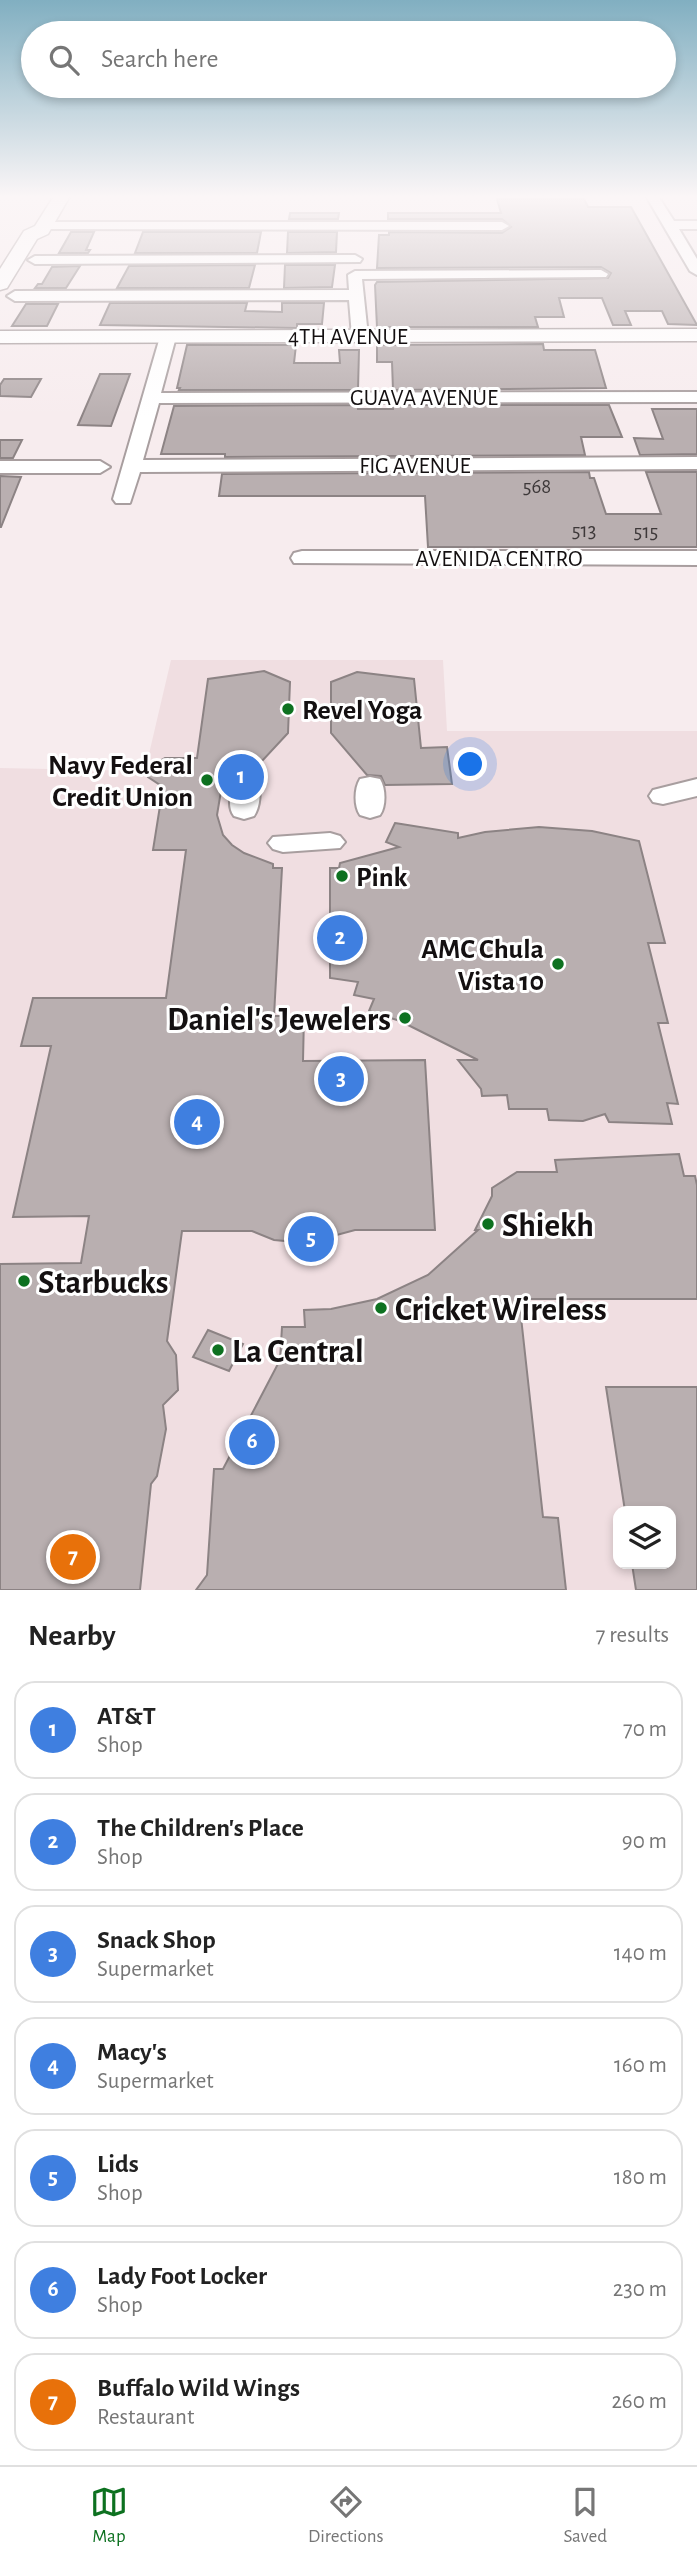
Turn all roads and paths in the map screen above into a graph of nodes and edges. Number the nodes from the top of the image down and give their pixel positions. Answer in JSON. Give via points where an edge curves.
{"nodes":[{"id":1,"x":19,"y":270,"type":"edge"},
{"id":2,"x":355,"y":270,"type":"edge"},
{"id":3,"x":601,"y":274,"type":"dead end"},
{"id":4,"x":355,"y":275,"type":"junction"},
{"id":5,"x":356,"y":295,"type":"junction"},
{"id":6,"x":6,"y":296,"type":"edge"},
{"id":7,"x":697,"y":335,"type":"edge"},
{"id":8,"x":360,"y":336,"type":"junction"},
{"id":9,"x":0,"y":337,"type":"edge"},
{"id":10,"x":169,"y":337,"type":"junction"},
{"id":11,"x":697,"y":397,"type":"edge"},
{"id":12,"x":152,"y":398,"type":"junction"},
{"id":13,"x":697,"y":463,"type":"edge"},
{"id":14,"x":133,"y":466,"type":"junction"},
{"id":15,"x":0,"y":467,"type":"edge"},
{"id":16,"x":100,"y":467,"type":"dead end"},
{"id":17,"x":123,"y":499,"type":"dead end"},
{"id":18,"x":302,"y":558,"type":"dead end"},
{"id":19,"x":697,"y":558,"type":"edge"},
{"id":20,"x":697,"y":787,"type":"edge"},
{"id":21,"x":697,"y":802,"type":"edge"},
{"id":22,"x":330,"y":842,"type":"dead end"},
{"id":23,"x":283,"y":843,"type":"dead end"}],
"edges":[{"from":1,"to":6,"type":"main road"},
{"from":2,"to":4,"type":"street"},
{"from":3,"to":4,"type":"street"},
{"from":4,"to":5,"type":"street"},
{"from":5,"to":6,"type":"street"},
{"from":5,"to":8,"type":"street"},
{"from":7,"to":8,"type":"main road","name":"4TH AVENUE"},
{"from":8,"to":10,"type":"main road","name":"4TH AVENUE"},
{"from":9,"to":10,"type":"main road","name":"4TH AVENUE"},
{"from":10,"to":12,"type":"street"},
{"from":11,"to":12,"type":"street","name":"GUAVA AVENUE"},
{"from":12,"to":14,"type":"street"},
{"from":13,"to":14,"type":"street","name":"FIG AVENUE"},
{"from":14,"to":17,"type":"street"},
{"from":15,"to":16,"type":"street"},
{"from":18,"to":19,"type":"street","name":"AVENIDA CENTRO"},
{"from":20,"to":21,"type":"street","via":[[663,796]]},
{"from":22,"to":23,"type":"street"}]}
